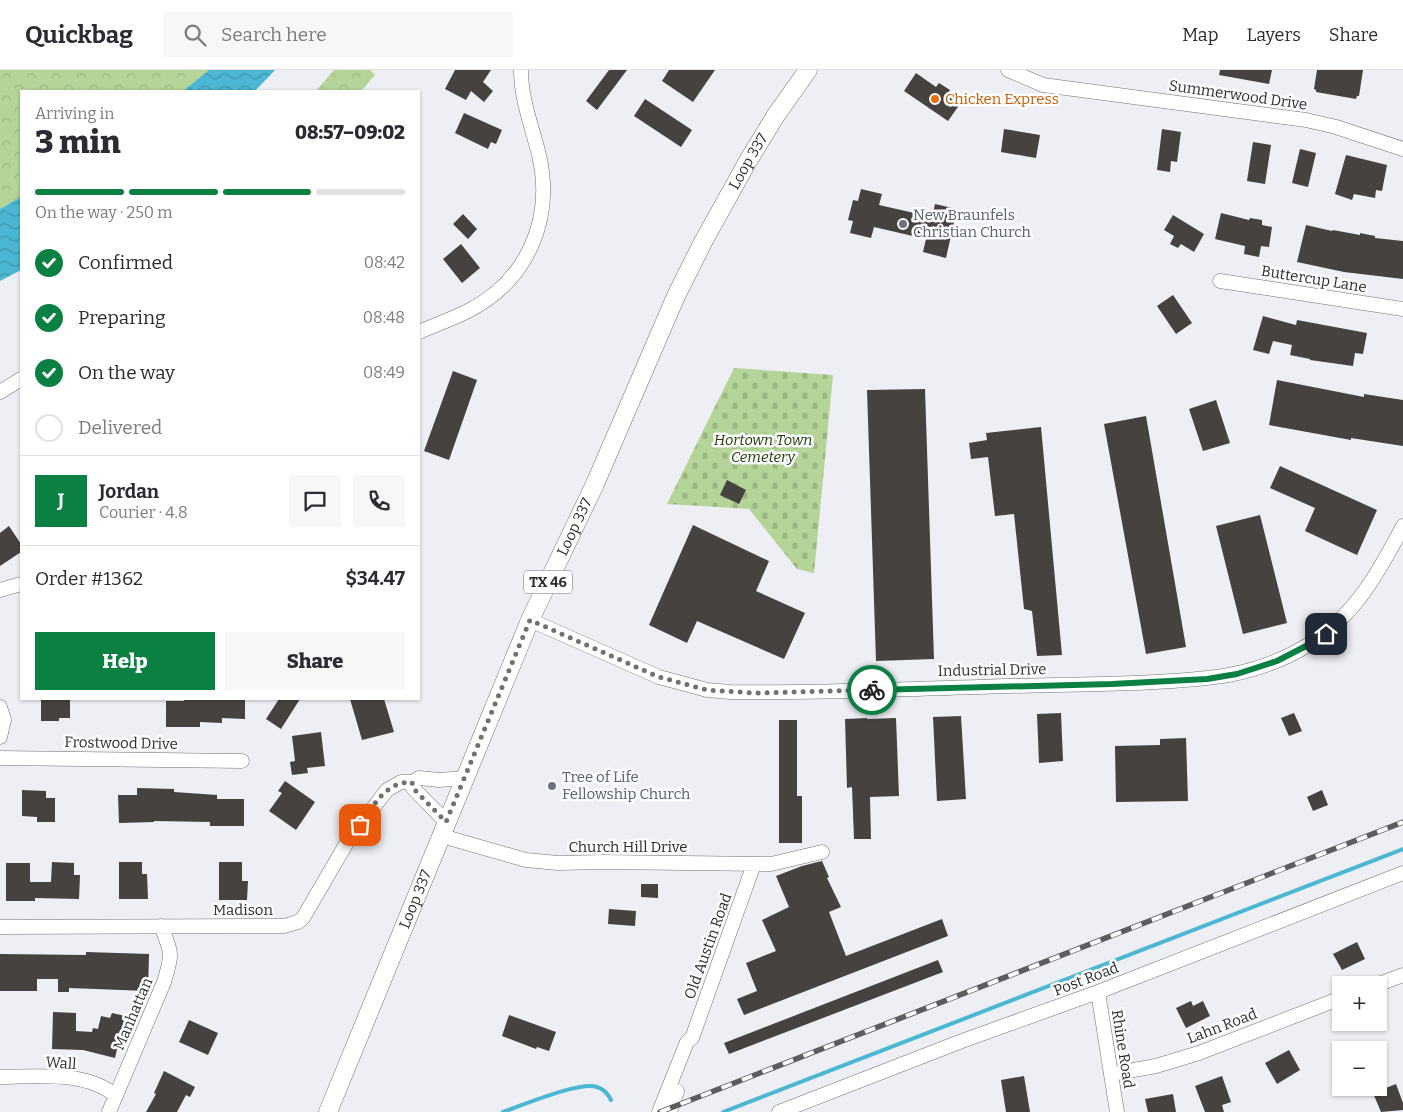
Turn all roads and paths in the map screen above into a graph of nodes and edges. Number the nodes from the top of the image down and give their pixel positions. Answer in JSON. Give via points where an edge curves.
{"nodes":[{"id":1,"x":521,"y":70,"type":"edge"},
{"id":2,"x":808,"y":70,"type":"edge"},
{"id":3,"x":1008,"y":70,"type":"edge"},
{"id":4,"x":1403,"y":149,"type":"edge"},
{"id":5,"x":1220,"y":281,"type":"dead end"},
{"id":6,"x":1403,"y":309,"type":"edge"},
{"id":7,"x":420,"y":332,"type":"edge"},
{"id":8,"x":20,"y":381,"type":"edge"},
{"id":9,"x":0,"y":392,"type":"edge"},
{"id":10,"x":1403,"y":526,"type":"edge"},
{"id":11,"x":20,"y":584,"type":"edge"},
{"id":12,"x":0,"y":590,"type":"edge"},
{"id":13,"x":530,"y":620,"type":"junction"},
{"id":14,"x":0,"y":708,"type":"edge"},
{"id":15,"x":0,"y":737,"type":"edge"},
{"id":16,"x":0,"y":758,"type":"edge"},
{"id":17,"x":242,"y":761,"type":"dead end"},
{"id":18,"x":465,"y":778,"type":"junction"},
{"id":19,"x":412,"y":782,"type":"junction"},
{"id":20,"x":444,"y":829,"type":"junction"},
{"id":21,"x":822,"y":852,"type":"dead end"},
{"id":22,"x":754,"y":864,"type":"junction"},
{"id":23,"x":1403,"y":873,"type":"edge"},
{"id":24,"x":161,"y":926,"type":"junction"},
{"id":25,"x":0,"y":927,"type":"edge"},
{"id":26,"x":1403,"y":975,"type":"edge"},
{"id":27,"x":1387,"y":981,"type":"edge"},
{"id":28,"x":1098,"y":992,"type":"junction"},
{"id":29,"x":1332,"y":1001,"type":"edge"},
{"id":30,"x":692,"y":1038,"type":"junction"},
{"id":31,"x":1111,"y":1074,"type":"junction"},
{"id":32,"x":0,"y":1078,"type":"edge"},
{"id":33,"x":116,"y":1096,"type":"junction"},
{"id":34,"x":109,"y":1112,"type":"edge"},
{"id":35,"x":328,"y":1112,"type":"edge"},
{"id":36,"x":659,"y":1112,"type":"edge"},
{"id":37,"x":670,"y":1112,"type":"edge"},
{"id":38,"x":779,"y":1112,"type":"edge"},
{"id":39,"x":1117,"y":1112,"type":"edge"}],
"edges":[{"from":1,"to":7,"type":"street","via":[[524,106],[542,176],[543,211],[537,233],[520,267],[506,283],[468,311]]},
{"from":2,"to":13,"type":"main road","name":"Loop 337","number":"TX 46","via":[[776,115],[703,242],[676,296],[595,484]]},
{"from":3,"to":4,"type":"street","name":"Summerwood Drive","via":[[1042,85],[1306,120]]},
{"from":5,"to":6,"type":"street","name":"Buttercup Lane"},
{"from":8,"to":9,"type":"street"},
{"from":10,"to":13,"type":"street","name":"Industrial Drive","via":[[1361,597],[1326,634],[1277,661],[1237,674],[1207,679],[1112,684],[707,690],[659,677]]},
{"from":11,"to":12,"type":"street"},
{"from":13,"to":18,"type":"main road","name":"Loop 337","number":"TX 46"},
{"from":14,"to":15,"type":"street","via":[[4,720]]},
{"from":16,"to":17,"type":"street","name":"Frostwood Drive"},
{"from":18,"to":19,"type":"street","name":"Madison","via":[[419,778]]},
{"from":18,"to":20,"type":"main road","name":"Loop 337","number":"TX 46"},
{"from":19,"to":20,"type":"street","via":[[413,788]]},
{"from":19,"to":24,"type":"street","name":"Madison","via":[[394,785],[380,798],[349,839],[308,911],[298,922],[284,926]]},
{"from":20,"to":22,"type":"street","name":"Church Hill Drive","via":[[502,854],[526,860]]},
{"from":20,"to":35,"type":"main road","name":"Loop 337","number":"TX 46"},
{"from":21,"to":22,"type":"street","name":"Church Hill Drive","via":[[771,864]]},
{"from":22,"to":30,"type":"street","name":"Old Austin Road"},
{"from":23,"to":28,"type":"street","name":"Post Road"},
{"from":24,"to":25,"type":"street","name":"Madison"},
{"from":24,"to":33,"type":"street","name":"Manhattan","via":[[172,952],[170,965]]},
{"from":26,"to":27,"type":"street"},
{"from":28,"to":31,"type":"street","name":"Rhine Road"},
{"from":28,"to":38,"type":"street","name":"Post Road"},
{"from":29,"to":31,"type":"street","name":"Lahn Road","via":[[1176,1060]]},
{"from":30,"to":36,"type":"street","name":"Old Austin Road","via":[[686,1042]]},
{"from":30,"to":37,"type":"street","name":"Old Austin Road","via":[[694,1046]]},
{"from":31,"to":39,"type":"street","name":"Rhine Road"},
{"from":32,"to":33,"type":"street","name":"Wall","via":[[58,1077],[85,1081],[105,1087]]},
{"from":33,"to":34,"type":"street","name":"Manhattan"}]}
